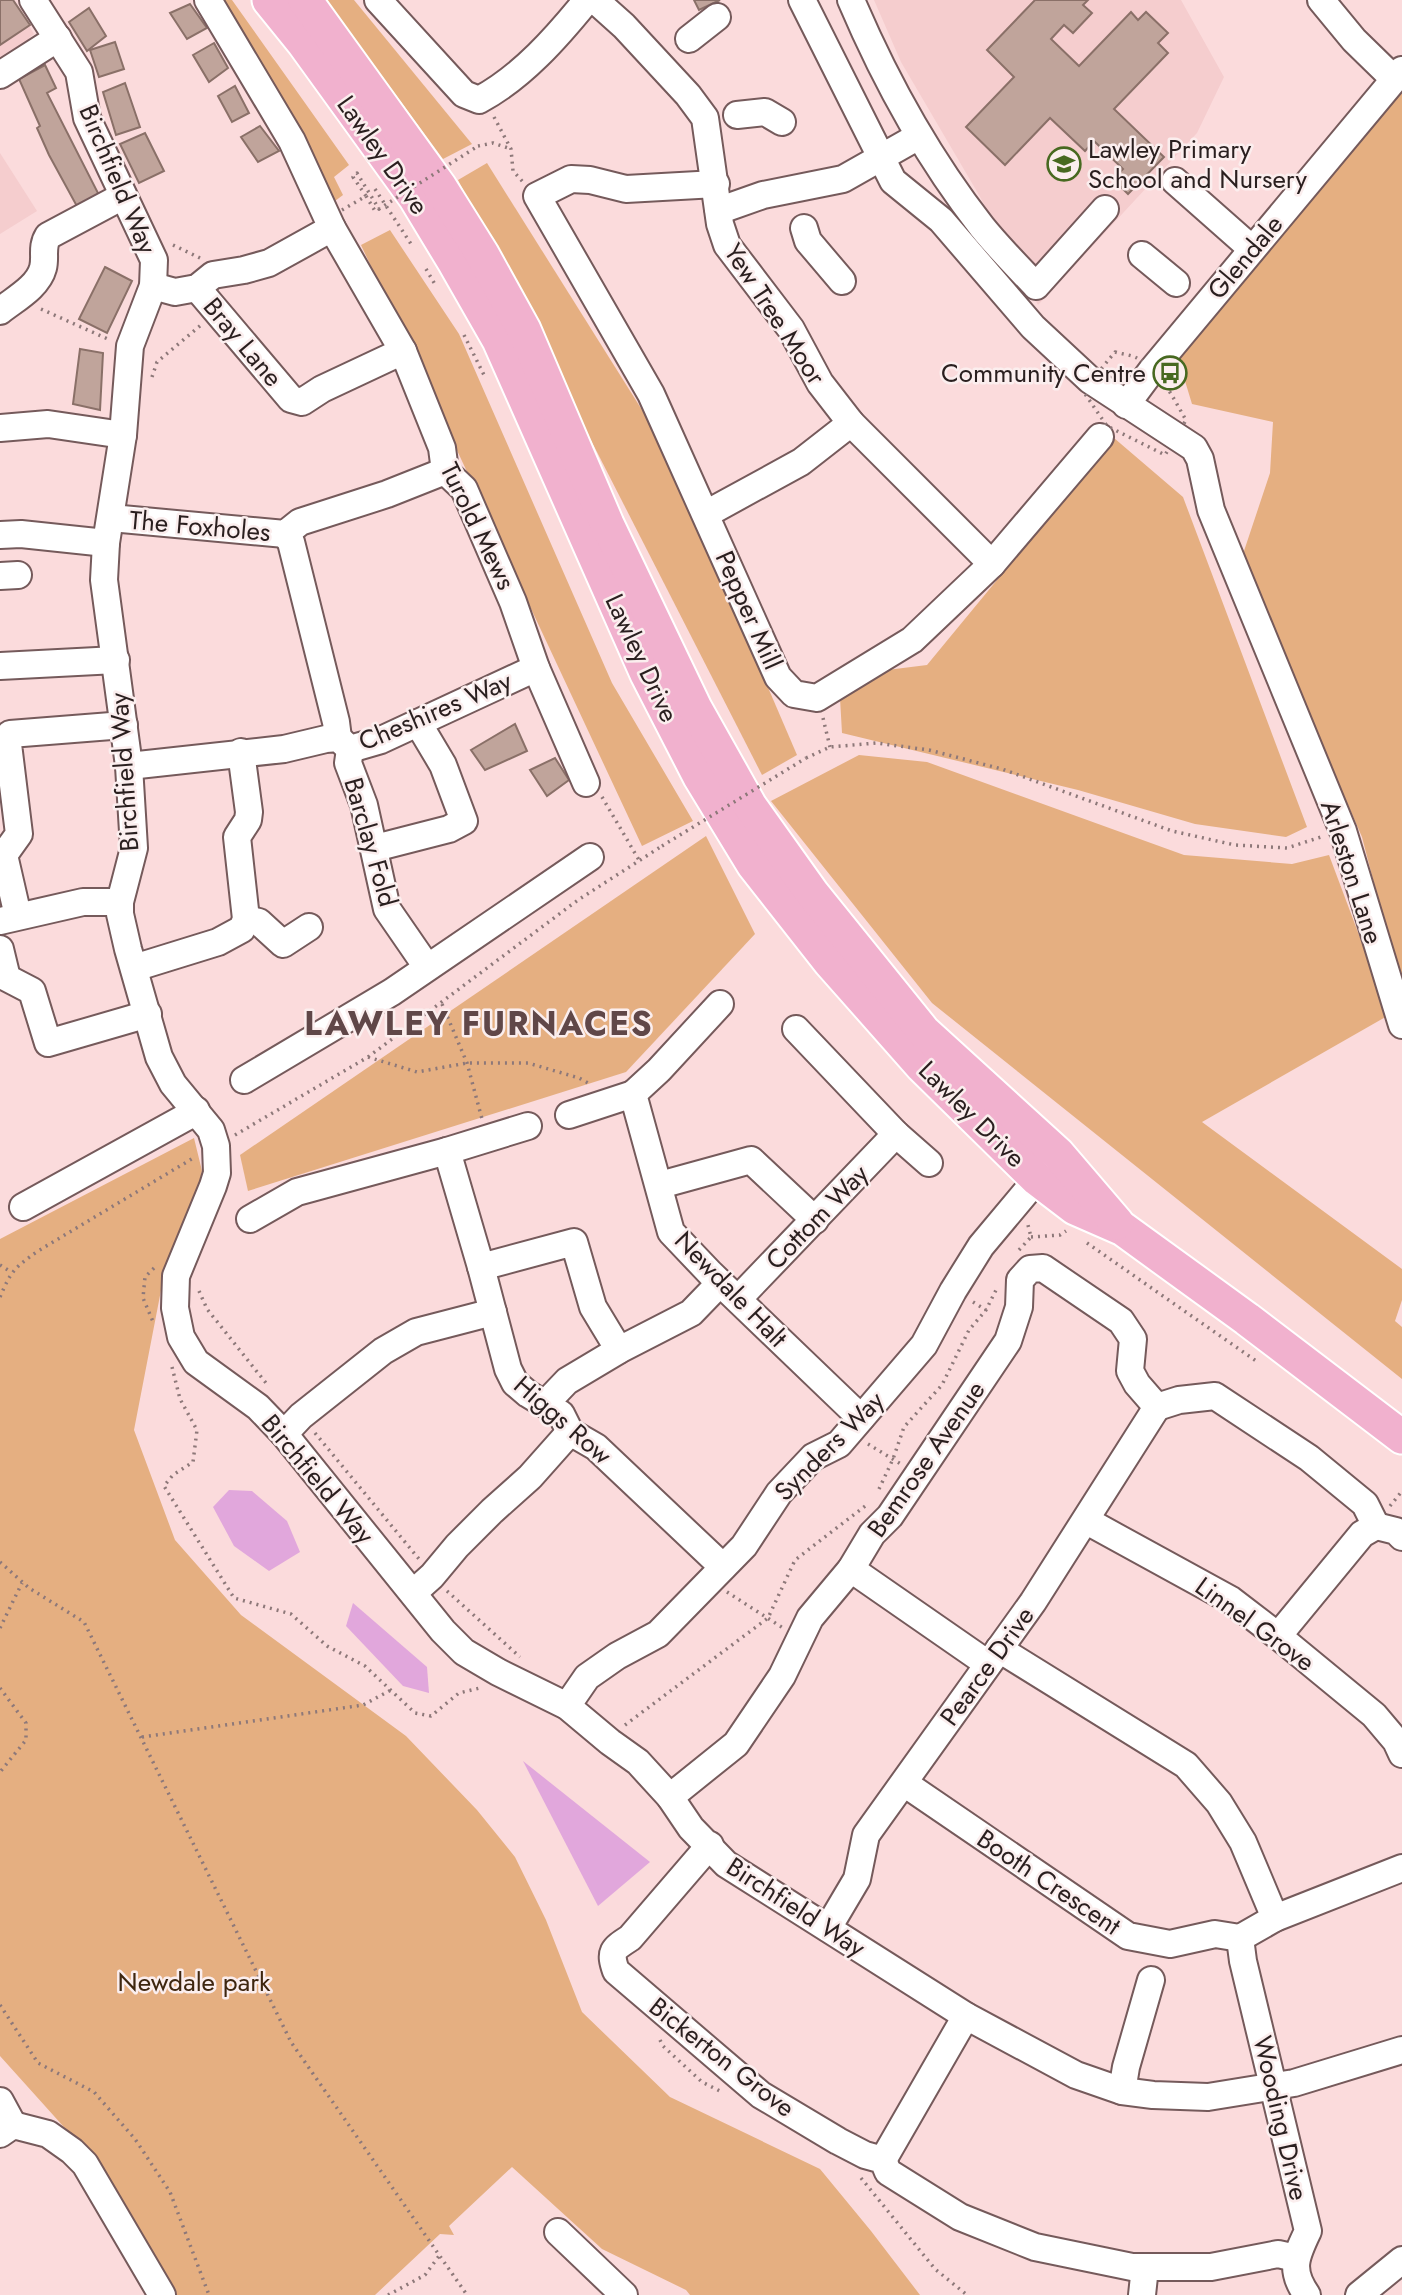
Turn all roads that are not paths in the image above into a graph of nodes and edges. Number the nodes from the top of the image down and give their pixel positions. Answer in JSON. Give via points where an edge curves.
{"nodes":[{"id":1,"x":34,"y":0,"type":"edge"},
{"id":2,"x":208,"y":0,"type":"edge"},
{"id":3,"x":269,"y":0,"type":"edge"},
{"id":4,"x":305,"y":0,"type":"edge"},
{"id":5,"x":378,"y":0,"type":"edge"},
{"id":6,"x":587,"y":0,"type":"edge"},
{"id":7,"x":595,"y":0,"type":"edge"},
{"id":8,"x":802,"y":0,"type":"edge"},
{"id":9,"x":851,"y":0,"type":"edge"},
{"id":10,"x":1321,"y":0,"type":"edge"},
{"id":11,"x":717,"y":17,"type":"dead end"},
{"id":12,"x":58,"y":38,"type":"junction"},
{"id":13,"x":675,"y":50,"type":"junction"},
{"id":14,"x":0,"y":75,"type":"edge"},
{"id":15,"x":1398,"y":75,"type":"edge"},
{"id":16,"x":721,"y":116,"type":"junction"},
{"id":17,"x":782,"y":122,"type":"dead end"},
{"id":18,"x":919,"y":136,"type":"junction"},
{"id":19,"x":880,"y":159,"type":"junction"},
{"id":20,"x":1175,"y":181,"type":"dead end"},
{"id":21,"x":794,"y":189,"type":"junction"},
{"id":22,"x":123,"y":196,"type":"junction"},
{"id":23,"x":717,"y":196,"type":"junction"},
{"id":24,"x":1105,"y":209,"type":"dead end"},
{"id":25,"x":337,"y":219,"type":"junction"},
{"id":26,"x":982,"y":227,"type":"junction"},
{"id":27,"x":964,"y":247,"type":"junction"},
{"id":28,"x":1252,"y":249,"type":"junction"},
{"id":29,"x":1142,"y":256,"type":"dead end"},
{"id":30,"x":842,"y":281,"type":"dead end"},
{"id":31,"x":153,"y":286,"type":"junction"},
{"id":32,"x":197,"y":288,"type":"junction"},
{"id":33,"x":1189,"y":294,"type":"junction"},
{"id":34,"x":10,"y":303,"type":"edge"},
{"id":35,"x":403,"y":351,"type":"junction"},
{"id":36,"x":1126,"y":405,"type":"junction"},
{"id":37,"x":851,"y":423,"type":"junction"},
{"id":38,"x":0,"y":428,"type":"edge"},
{"id":39,"x":123,"y":435,"type":"junction"},
{"id":40,"x":1100,"y":437,"type":"dead end"},
{"id":41,"x":445,"y":471,"type":"junction"},
{"id":42,"x":706,"y":514,"type":"junction"},
{"id":43,"x":108,"y":530,"type":"junction"},
{"id":44,"x":285,"y":534,"type":"junction"},
{"id":45,"x":0,"y":535,"type":"edge"},
{"id":46,"x":992,"y":564,"type":"junction"},
{"id":47,"x":116,"y":660,"type":"junction"},
{"id":48,"x":0,"y":666,"type":"edge"},
{"id":49,"x":538,"y":673,"type":"junction"},
{"id":50,"x":418,"y":723,"type":"junction"},
{"id":51,"x":124,"y":725,"type":"junction"},
{"id":52,"x":344,"y":743,"type":"junction"},
{"id":53,"x":242,"y":752,"type":"junction"},
{"id":54,"x":130,"y":766,"type":"junction"},
{"id":55,"x":586,"y":783,"type":"dead end"},
{"id":56,"x":375,"y":848,"type":"junction"},
{"id":57,"x":590,"y":857,"type":"dead end"},
{"id":58,"x":120,"y":902,"type":"junction"},
{"id":59,"x":9,"y":919,"type":"edge"},
{"id":60,"x":246,"y":919,"type":"junction"},
{"id":61,"x":309,"y":927,"type":"dead end"},
{"id":62,"x":0,"y":948,"type":"edge"},
{"id":63,"x":427,"y":967,"type":"junction"},
{"id":64,"x":134,"y":968,"type":"junction"},
{"id":65,"x":720,"y":1004,"type":"dead end"},
{"id":66,"x":148,"y":1014,"type":"junction"},
{"id":67,"x":1402,"y":1025,"type":"edge"},
{"id":68,"x":796,"y":1029,"type":"dead end"},
{"id":69,"x":244,"y":1080,"type":"dead end"},
{"id":70,"x":618,"y":1098,"type":"junction"},
{"id":71,"x":196,"y":1110,"type":"junction"},
{"id":72,"x":569,"y":1115,"type":"dead end"},
{"id":73,"x":528,"y":1126,"type":"dead end"},
{"id":74,"x":896,"y":1134,"type":"junction"},
{"id":75,"x":447,"y":1152,"type":"junction"},
{"id":76,"x":1058,"y":1154,"type":"junction"},
{"id":77,"x":929,"y":1163,"type":"dead end"},
{"id":78,"x":1037,"y":1179,"type":"junction"},
{"id":79,"x":660,"y":1185,"type":"junction"},
{"id":80,"x":23,"y":1207,"type":"dead end"},
{"id":81,"x":250,"y":1219,"type":"dead end"},
{"id":82,"x":815,"y":1220,"type":"junction"},
{"id":83,"x":1123,"y":1229,"type":"junction"},
{"id":84,"x":481,"y":1267,"type":"junction"},
{"id":85,"x":729,"y":1291,"type":"junction"},
{"id":86,"x":493,"y":1312,"type":"junction"},
{"id":87,"x":619,"y":1350,"type":"junction"},
{"id":88,"x":545,"y":1404,"type":"junction"},
{"id":89,"x":1157,"y":1407,"type":"junction"},
{"id":90,"x":293,"y":1425,"type":"junction"},
{"id":91,"x":855,"y":1425,"type":"junction"},
{"id":92,"x":570,"y":1432,"type":"junction"},
{"id":93,"x":1402,"y":1437,"type":"edge"},
{"id":94,"x":1087,"y":1521,"type":"junction"},
{"id":95,"x":1376,"y":1527,"type":"junction"},
{"id":96,"x":1402,"y":1537,"type":"edge"},
{"id":97,"x":851,"y":1569,"type":"junction"},
{"id":98,"x":717,"y":1573,"type":"junction"},
{"id":99,"x":422,"y":1584,"type":"junction"},
{"id":100,"x":1278,"y":1636,"type":"junction"},
{"id":101,"x":994,"y":1656,"type":"junction"},
{"id":102,"x":567,"y":1706,"type":"junction"},
{"id":103,"x":1402,"y":1754,"type":"edge"},
{"id":104,"x":904,"y":1783,"type":"junction"},
{"id":105,"x":670,"y":1797,"type":"junction"},
{"id":106,"x":710,"y":1845,"type":"junction"},
{"id":107,"x":1402,"y":1868,"type":"edge"},
{"id":108,"x":1275,"y":1919,"type":"junction"},
{"id":109,"x":828,"y":1928,"type":"junction"},
{"id":110,"x":1240,"y":1938,"type":"junction"},
{"id":111,"x":1151,"y":1980,"type":"dead end"},
{"id":112,"x":967,"y":2016,"type":"junction"},
{"id":113,"x":1402,"y":2050,"type":"edge"},
{"id":114,"x":1275,"y":2087,"type":"junction"},
{"id":115,"x":1122,"y":2091,"type":"junction"},
{"id":116,"x":0,"y":2101,"type":"edge"},
{"id":117,"x":6,"y":2129,"type":"edge"},
{"id":118,"x":883,"y":2160,"type":"junction"},
{"id":119,"x":558,"y":2232,"type":"dead end"},
{"id":120,"x":1296,"y":2258,"type":"junction"},
{"id":121,"x":1402,"y":2260,"type":"edge"},
{"id":122,"x":1144,"y":2267,"type":"junction"},
{"id":123,"x":162,"y":2295,"type":"edge"},
{"id":124,"x":624,"y":2295,"type":"edge"},
{"id":125,"x":1142,"y":2295,"type":"edge"},
{"id":126,"x":1307,"y":2295,"type":"edge"},
{"id":127,"x":1359,"y":2295,"type":"edge"}],
"edges":[{"from":1,"to":12,"type":"street","name":"Birchfield Way"},
{"from":2,"to":25,"type":"street","name":"Turold Mews"},
{"from":3,"to":78,"type":"main road","name":"Lawley Drive","via":[[415,197],[493,329],[647,674],[700,777],[753,864],[830,962],[922,1066]]},
{"from":4,"to":76,"type":"main road","name":"Lawley Drive","via":[[440,187],[518,319],[612,536],[695,708],[750,806],[812,893],[924,1031]]},
{"from":5,"to":6,"type":"street","via":[[464,94],[479,100],[505,85]]},
{"from":7,"to":13,"type":"street","name":"Yew Tree Moor","via":[[624,26]]},
{"from":8,"to":19,"type":"street"},
{"from":9,"to":18,"type":"street"},
{"from":10,"to":15,"type":"street","name":"Glendale","via":[[1354,40]]},
{"from":11,"to":13,"type":"street"},
{"from":12,"to":14,"type":"street"},
{"from":12,"to":22,"type":"street","name":"Birchfield Way","via":[[79,72],[87,118]]},
{"from":13,"to":16,"type":"street","name":"Yew Tree Moor","via":[[688,95]]},
{"from":15,"to":28,"type":"street","name":"Glendale"},
{"from":16,"to":17,"type":"street","via":[[765,112]]},
{"from":16,"to":23,"type":"street","name":"Yew Tree Moor"},
{"from":18,"to":19,"type":"street"},
{"from":18,"to":26,"type":"street"},
{"from":19,"to":21,"type":"street","via":[[843,179]]},
{"from":19,"to":27,"type":"street","via":[[893,181],[941,220]]},
{"from":20,"to":28,"type":"street"},
{"from":21,"to":23,"type":"street","via":[[729,207]]},
{"from":21,"to":30,"type":"street","via":[[808,241]]},
{"from":22,"to":31,"type":"street","name":"Birchfield Way","via":[[154,260]]},
{"from":22,"to":34,"type":"street","via":[[48,236],[36,282]]},
{"from":23,"to":37,"type":"street","name":"Yew Tree Moor","via":[[727,245],[791,329],[820,383]]},
{"from":23,"to":42,"type":"street","name":"Pepper Mill","via":[[626,189],[572,179],[537,196],[651,394]]},
{"from":24,"to":26,"type":"street","via":[[1036,286]]},
{"from":25,"to":32,"type":"street","via":[[269,263],[213,275]]},
{"from":25,"to":35,"type":"street","name":"Turold Mews"},
{"from":26,"to":27,"type":"street"},
{"from":27,"to":36,"type":"street","via":[[1033,327],[1090,380]]},
{"from":28,"to":33,"type":"street","name":"Glendale"},
{"from":29,"to":33,"type":"street"},
{"from":31,"to":32,"type":"street","via":[[175,292]]},
{"from":31,"to":39,"type":"street","name":"Birchfield Way","via":[[130,346]]},
{"from":32,"to":35,"type":"street","name":"Bray Lane","via":[[291,398],[302,402]]},
{"from":33,"to":36,"type":"street","name":"Glendale","via":[[1152,370]]},
{"from":35,"to":41,"type":"street","name":"Turold Mews","via":[[442,448]]},
{"from":36,"to":67,"type":"street","name":"Arleston Lane","via":[[1194,447],[1200,459],[1211,510],[1343,831]]},
{"from":37,"to":42,"type":"street","via":[[801,463]]},
{"from":37,"to":46,"type":"street","name":"Yew Tree Moor"},
{"from":38,"to":39,"type":"street","via":[[48,425]]},
{"from":39,"to":43,"type":"street","name":"Birchfield Way"},
{"from":40,"to":46,"type":"street"},
{"from":41,"to":44,"type":"street","name":"The Foxholes","via":[[300,522]]},
{"from":41,"to":49,"type":"street","name":"Turold Mews","via":[[464,489]]},
{"from":42,"to":46,"type":"street","name":"Pepper Mill","via":[[778,677],[794,694],[817,698],[912,639]]},
{"from":43,"to":44,"type":"street","name":"The Foxholes"},
{"from":43,"to":45,"type":"street","name":"The Foxholes"},
{"from":43,"to":47,"type":"street","name":"Birchfield Way","via":[[104,580]]},
{"from":44,"to":52,"type":"street","name":"Barclay Fold","via":[[291,542]]},
{"from":47,"to":48,"type":"street"},
{"from":47,"to":51,"type":"street","name":"Birchfield Way"},
{"from":49,"to":50,"type":"street","name":"Cheshires Way"},
{"from":49,"to":55,"type":"street","name":"Turold Mews"},
{"from":50,"to":52,"type":"street","name":"Cheshires Way","via":[[381,740]]},
{"from":50,"to":56,"type":"street","via":[[443,765],[464,821],[449,830]]},
{"from":51,"to":54,"type":"street","name":"Birchfield Way"},
{"from":51,"to":59,"type":"street","via":[[10,734],[19,834],[4,855]]},
{"from":52,"to":53,"type":"street","name":"Cheshires Way","via":[[326,738],[284,749]]},
{"from":52,"to":56,"type":"street","name":"Barclay Fold"},
{"from":53,"to":54,"type":"street","name":"Cheshires Way"},
{"from":53,"to":60,"type":"street","via":[[249,812],[237,838]]},
{"from":54,"to":58,"type":"street","name":"Birchfield Way","via":[[134,848]]},
{"from":56,"to":63,"type":"street","name":"Barclay Fold","via":[[387,909]]},
{"from":57,"to":63,"type":"street"},
{"from":58,"to":59,"type":"street","via":[[83,902]]},
{"from":58,"to":64,"type":"street","name":"Birchfield Way"},
{"from":60,"to":61,"type":"street","via":[[258,922],[283,944]]},
{"from":60,"to":64,"type":"street","via":[[242,929],[218,942]]},
{"from":62,"to":66,"type":"street","via":[[7,978],[32,991],[48,1043]]},
{"from":63,"to":69,"type":"street"},
{"from":64,"to":66,"type":"street","name":"Birchfield Way"},
{"from":65,"to":70,"type":"street","via":[[659,1070]]},
{"from":66,"to":71,"type":"street","name":"Birchfield Way","via":[[159,1058],[173,1084]]},
{"from":68,"to":74,"type":"street"},
{"from":70,"to":72,"type":"street"},
{"from":70,"to":79,"type":"street","name":"Newdale Halt"},
{"from":71,"to":80,"type":"street"},
{"from":71,"to":90,"type":"street","name":"Birchfield Way","via":[[211,1130],[217,1173],[176,1276],[175,1308],[181,1337],[196,1362],[258,1407]]},
{"from":73,"to":75,"type":"street"},
{"from":74,"to":77,"type":"street"},
{"from":74,"to":82,"type":"street","name":"Cottom Way"},
{"from":75,"to":81,"type":"street","via":[[297,1192]]},
{"from":75,"to":84,"type":"street","name":"Higgs Row"},
{"from":76,"to":78,"type":"street","name":"Synders Way"},
{"from":76,"to":83,"type":"main road","name":"Lawley Drive"},
{"from":78,"to":83,"type":"main road","name":"Lawley Drive","via":[[1075,1208]]},
{"from":78,"to":91,"type":"street","name":"Synders Way","via":[[981,1246],[924,1345]]},
{"from":79,"to":82,"type":"street","via":[[751,1160]]},
{"from":79,"to":85,"type":"street","name":"Newdale Halt","via":[[671,1232]]},
{"from":82,"to":85,"type":"street","name":"Cottom Way"},
{"from":83,"to":93,"type":"main road","name":"Lawley Drive"},
{"from":84,"to":86,"type":"street","name":"Higgs Row"},
{"from":84,"to":87,"type":"street","via":[[574,1242],[593,1307]]},
{"from":85,"to":87,"type":"street","name":"Cottom Way"},
{"from":85,"to":91,"type":"street","name":"Newdale Halt"},
{"from":86,"to":88,"type":"street","name":"Higgs Row","via":[[515,1383]]},
{"from":86,"to":90,"type":"street","via":[[416,1332],[383,1351]]},
{"from":87,"to":88,"type":"street","name":"Cottom Way","via":[[567,1381]]},
{"from":88,"to":92,"type":"street","name":"Higgs Row","via":[[561,1414]]},
{"from":89,"to":94,"type":"street","name":"Pearce Drive"},
{"from":89,"to":95,"type":"street","via":[[1215,1396],[1309,1458],[1365,1504]]},
{"from":89,"to":97,"type":"street","name":"Bemrose Avenue","via":[[1130,1371],[1133,1339],[1121,1321],[1043,1268],[1030,1269],[1020,1280],[1008,1341]]},
{"from":90,"to":99,"type":"street","name":"Birchfield Way"},
{"from":91,"to":98,"type":"street","name":"Synders Way","via":[[839,1444],[813,1457],[779,1493],[744,1546]]},
{"from":92,"to":98,"type":"street","name":"Higgs Row","via":[[596,1447]]},
{"from":92,"to":99,"type":"street"},
{"from":94,"to":100,"type":"street","name":"Linnel Grove","via":[[1231,1600]]},
{"from":94,"to":101,"type":"street","name":"Pearce Drive"},
{"from":95,"to":96,"type":"street"},
{"from":95,"to":100,"type":"street","via":[[1362,1534]]},
{"from":97,"to":101,"type":"street"},
{"from":97,"to":105,"type":"street","name":"Bemrose Avenue","via":[[810,1618],[782,1676],[736,1744]]},
{"from":98,"to":102,"type":"street","name":"Synders Way","via":[[658,1634],[587,1677]]},
{"from":99,"to":102,"type":"street","name":"Birchfield Way","via":[[443,1631],[464,1652]]},
{"from":100,"to":103,"type":"street","name":"Linnel Grove","via":[[1374,1715]]},
{"from":101,"to":104,"type":"street","name":"Pearce Drive"},
{"from":101,"to":108,"type":"street","via":[[1186,1765],[1220,1803],[1243,1842]]},
{"from":102,"to":105,"type":"street","name":"Birchfield Way","via":[[638,1762]]},
{"from":104,"to":109,"type":"street","name":"Pearce Drive","via":[[866,1835],[857,1879]]},
{"from":104,"to":110,"type":"street","name":"Booth Crescent","via":[[1128,1936],[1170,1944],[1215,1934]]},
{"from":105,"to":106,"type":"street","name":"Birchfield Way","via":[[691,1828]]},
{"from":106,"to":109,"type":"street","name":"Birchfield Way","via":[[726,1864]]},
{"from":106,"to":118,"type":"street","name":"Bickerton Grove","via":[[629,1938],[615,1948],[612,1958],[617,1971],[761,2095],[838,2141]]},
{"from":107,"to":108,"type":"street"},
{"from":108,"to":110,"type":"street"},
{"from":109,"to":112,"type":"street","name":"Birchfield Way"},
{"from":110,"to":114,"type":"street","name":"Wooding Drive"},
{"from":111,"to":115,"type":"street"},
{"from":112,"to":115,"type":"street","name":"Birchfield Way","via":[[1076,2075]]},
{"from":112,"to":118,"type":"street"},
{"from":113,"to":114,"type":"street","name":"Birchfield Way"},
{"from":114,"to":115,"type":"street","name":"Birchfield Way","via":[[1208,2097]]},
{"from":114,"to":120,"type":"street","name":"Wooding Drive","via":[[1308,2231]]},
{"from":116,"to":117,"type":"street"},
{"from":117,"to":123,"type":"street","via":[[48,2134],[85,2164]]},
{"from":118,"to":122,"type":"street","name":"Bickerton Grove","via":[[888,2172],[960,2217],[1035,2247]]},
{"from":119,"to":124,"type":"street"},
{"from":120,"to":122,"type":"street","name":"Bickerton Grove","via":[[1278,2254],[1211,2267]]},
{"from":120,"to":126,"type":"street","via":[[1296,2274]]},
{"from":121,"to":127,"type":"street"},
{"from":122,"to":125,"type":"street"}]}
